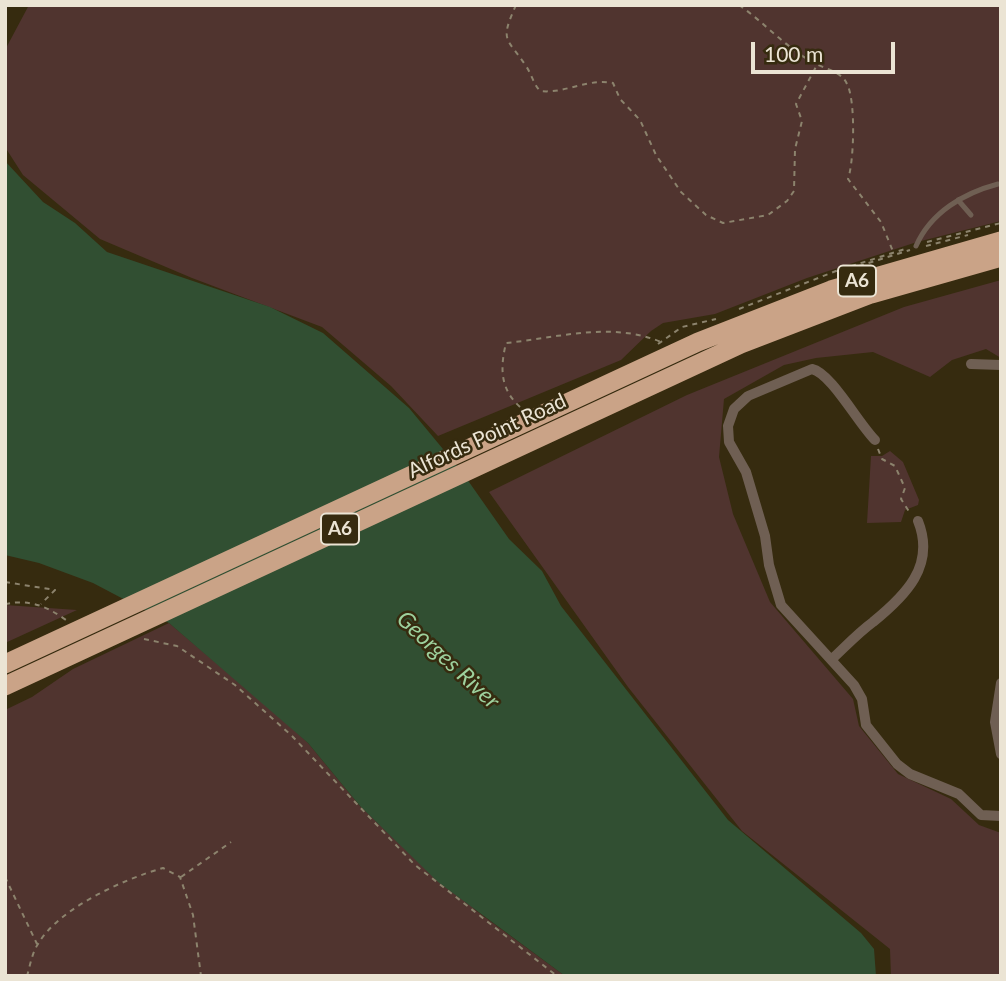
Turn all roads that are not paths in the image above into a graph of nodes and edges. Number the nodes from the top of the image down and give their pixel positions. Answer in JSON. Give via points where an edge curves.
{"nodes":[{"id":1,"x":998,"y":184,"type":"dead end"},
{"id":2,"x":958,"y":200,"type":"junction"},
{"id":3,"x":971,"y":215,"type":"dead end"},
{"id":4,"x":1001,"y":241,"type":"edge"},
{"id":5,"x":916,"y":246,"type":"road end"},
{"id":6,"x":1001,"y":257,"type":"edge"},
{"id":7,"x":665,"y":354,"type":"junction"},
{"id":8,"x":971,"y":364,"type":"dead end"},
{"id":9,"x":1001,"y":365,"type":"edge"},
{"id":10,"x":875,"y":440,"type":"road end"},
{"id":11,"x":919,"y":521,"type":"road end"},
{"id":12,"x":832,"y":659,"type":"junction"},
{"id":13,"x":5,"y":664,"type":"edge"},
{"id":14,"x":1001,"y":684,"type":"edge"},
{"id":15,"x":5,"y":686,"type":"edge"},
{"id":16,"x":1001,"y":754,"type":"edge"},
{"id":17,"x":1001,"y":816,"type":"edge"}],
"edges":[{"from":1,"to":2,"type":"lane"},
{"from":2,"to":3,"type":"lane"},
{"from":2,"to":5,"type":"lane","via":[[940,213]]},
{"from":4,"to":7,"type":"highway","name":"Alfords Point Road","number":"A6","via":[[831,290]]},
{"from":6,"to":7,"type":"highway","name":"Alfords Point Road","number":"A6"},
{"from":7,"to":13,"type":"highway","name":"Alfords Point Road","number":"A6"},
{"from":7,"to":15,"type":"highway","name":"Alfords Point Road","number":"A6","via":[[632,393]]},
{"from":8,"to":9,"type":"street"},
{"from":10,"to":12,"type":"street","via":[[853,417],[831,381],[812,369],[748,396],[729,420],[729,442],[749,480],[781,605]]},
{"from":11,"to":12,"type":"street","via":[[924,555],[913,583]]},
{"from":12,"to":17,"type":"street","via":[[860,694],[868,730],[901,769],[959,794],[981,814]]},
{"from":14,"to":16,"type":"street","via":[[995,722]]}]}
